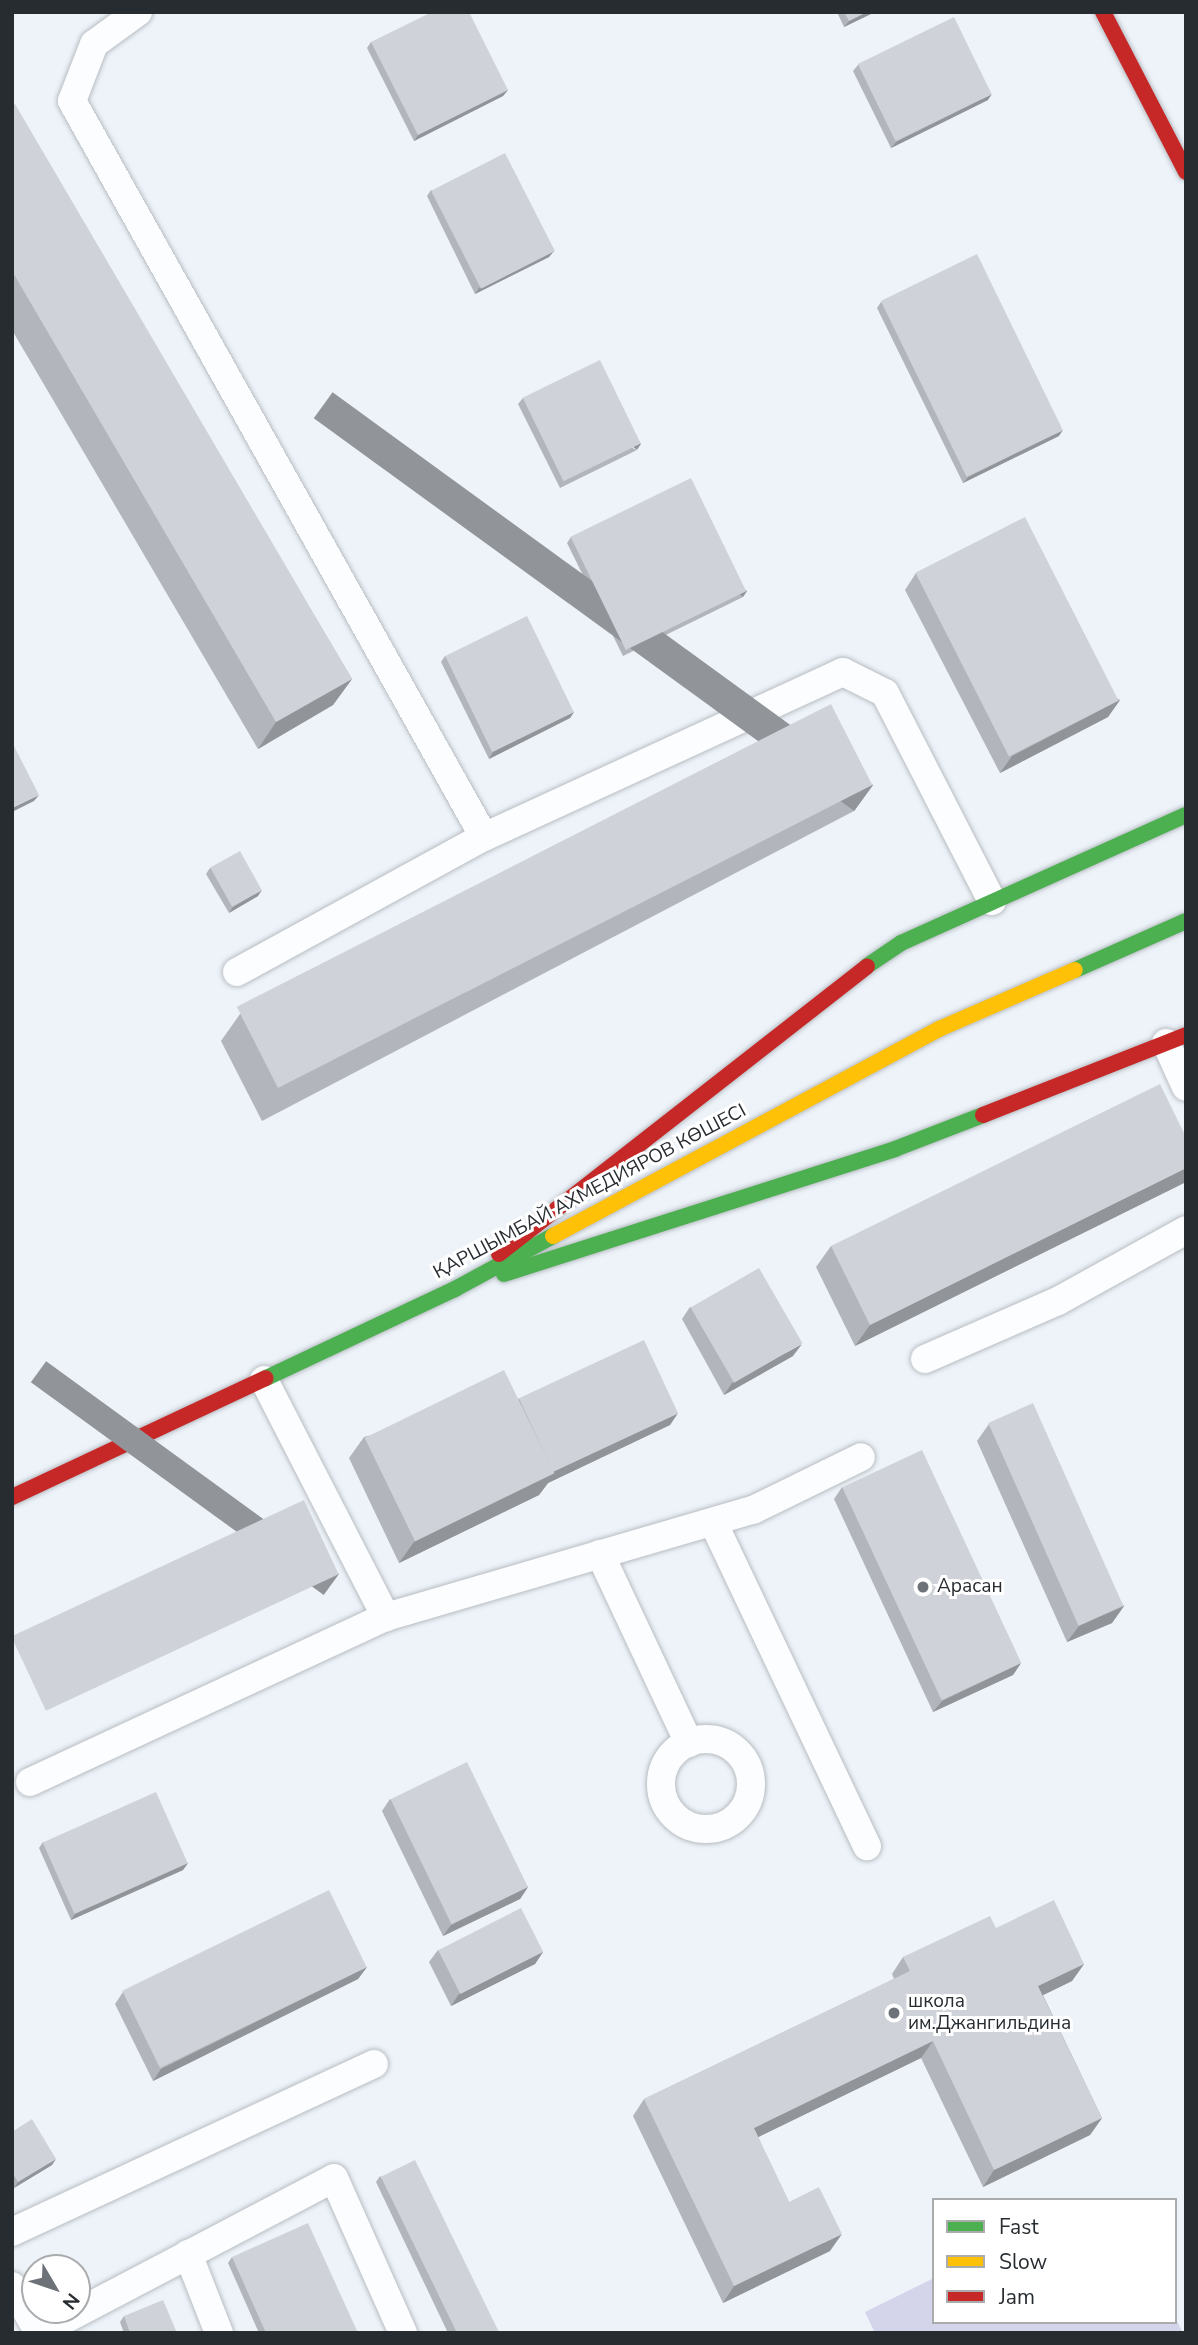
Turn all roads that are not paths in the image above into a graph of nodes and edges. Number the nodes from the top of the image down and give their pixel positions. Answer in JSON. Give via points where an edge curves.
{"nodes":[{"id":1,"x":138,"y":12,"type":"edge"},
{"id":2,"x":1103,"y":12,"type":"edge"},
{"id":3,"x":1186,"y":172,"type":"edge"},
{"id":4,"x":1186,"y":816,"type":"edge"},
{"id":5,"x":484,"y":837,"type":"junction"},
{"id":6,"x":992,"y":901,"type":"junction"},
{"id":7,"x":1186,"y":921,"type":"edge"},
{"id":8,"x":237,"y":972,"type":"dead end"},
{"id":9,"x":1176,"y":1039,"type":"edge"},
{"id":10,"x":1186,"y":1087,"type":"edge"},
{"id":11,"x":1186,"y":1230,"type":"edge"},
{"id":12,"x":455,"y":1289,"type":"junction"},
{"id":13,"x":925,"y":1359,"type":"dead end"},
{"id":14,"x":264,"y":1380,"type":"junction"},
{"id":15,"x":861,"y":1457,"type":"dead end"},
{"id":16,"x":12,"y":1497,"type":"edge"},
{"id":17,"x":713,"y":1522,"type":"junction"},
{"id":18,"x":600,"y":1554,"type":"junction"},
{"id":19,"x":386,"y":1617,"type":"junction"},
{"id":20,"x":689,"y":1743,"type":"dead end"},
{"id":21,"x":30,"y":1782,"type":"dead end"},
{"id":22,"x":867,"y":1846,"type":"dead end"},
{"id":23,"x":374,"y":2064,"type":"dead end"},
{"id":24,"x":12,"y":2232,"type":"edge"},
{"id":25,"x":188,"y":2254,"type":"junction"},
{"id":26,"x":12,"y":2286,"type":"edge"},
{"id":27,"x":39,"y":2333,"type":"edge"},
{"id":28,"x":219,"y":2333,"type":"edge"},
{"id":29,"x":403,"y":2333,"type":"edge"}],
"edges":[{"from":1,"to":5,"type":"lane","via":[[94,44],[72,101]]},
{"from":2,"to":3,"type":"street"},
{"from":4,"to":6,"type":"street"},
{"from":5,"to":6,"type":"lane","via":[[843,672],[885,693]]},
{"from":5,"to":8,"type":"lane"},
{"from":6,"to":12,"type":"street","via":[[901,943],[831,991]]},
{"from":7,"to":12,"type":"street","name":"ҚАРШЫМБАЙ АХМЕДИЯРОВ КӨШЕСІ","via":[[939,1029]]},
{"from":9,"to":10,"type":"lane"},
{"from":9,"to":12,"type":"street","via":[[895,1149]]},
{"from":11,"to":13,"type":"lane","via":[[1058,1301]]},
{"from":12,"to":14,"type":"street","name":"ҚАРШЫМБАЙ АХМЕДИЯРОВ КӨШЕСІ"},
{"from":14,"to":16,"type":"street","name":"ҚАРШЫМБАЙ АХМЕДИЯРОВ КӨШЕСІ"},
{"from":14,"to":19,"type":"lane"},
{"from":15,"to":17,"type":"lane","via":[[753,1510]]},
{"from":17,"to":18,"type":"lane"},
{"from":17,"to":22,"type":"lane"},
{"from":18,"to":19,"type":"lane"},
{"from":18,"to":20,"type":"lane"},
{"from":19,"to":21,"type":"lane"},
{"from":23,"to":24,"type":"lane"},
{"from":25,"to":27,"type":"lane"},
{"from":25,"to":28,"type":"lane"},
{"from":25,"to":29,"type":"lane","via":[[334,2178]]},
{"from":26,"to":27,"type":"lane"}]}
